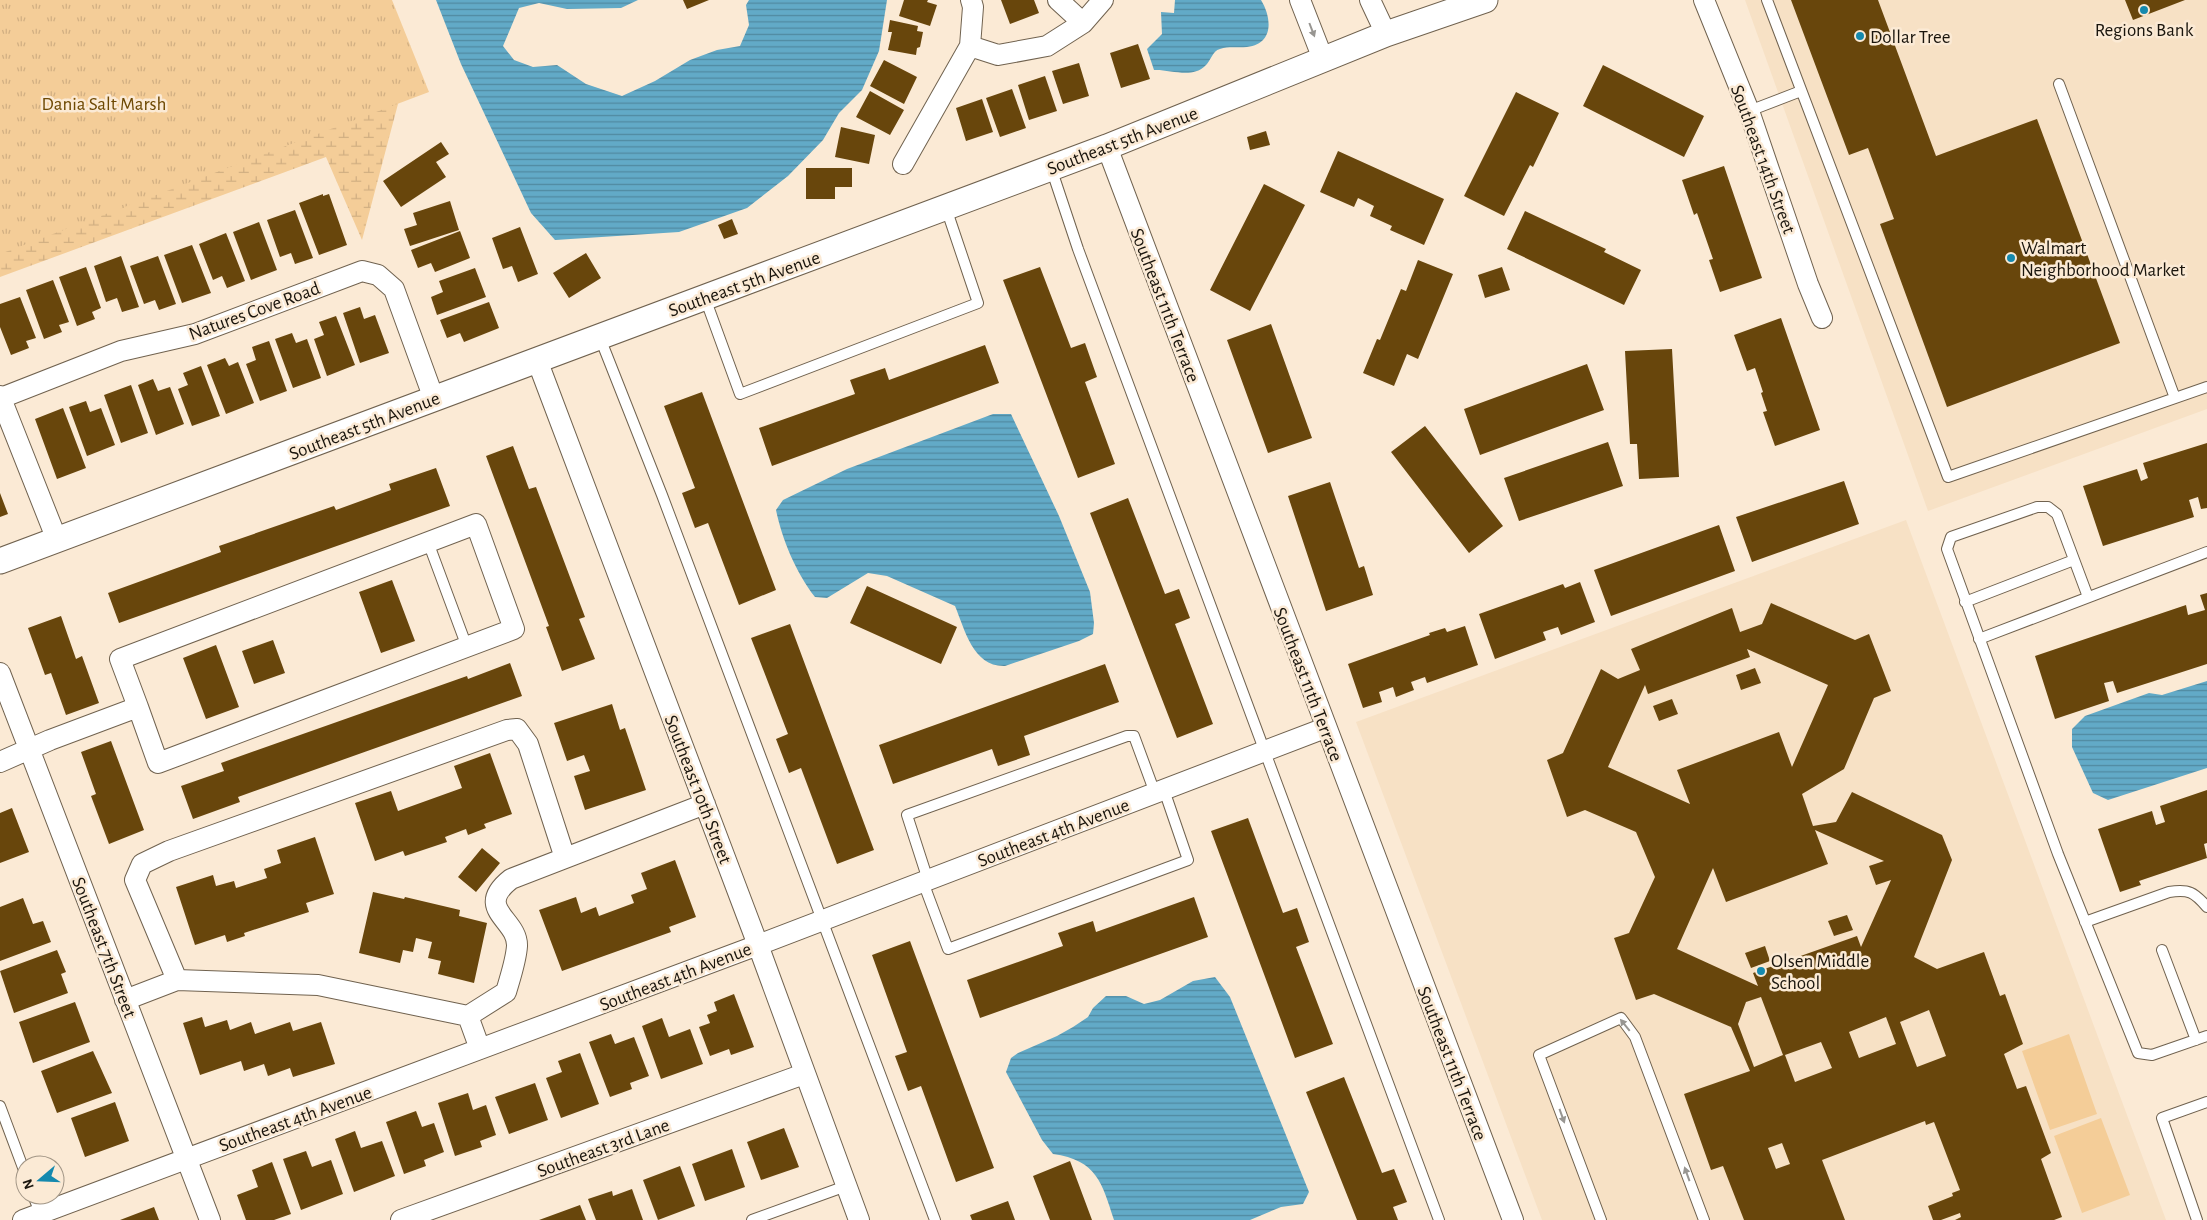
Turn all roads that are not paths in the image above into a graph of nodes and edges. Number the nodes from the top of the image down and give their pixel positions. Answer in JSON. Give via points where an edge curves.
{"nodes":[{"id":1,"x":971,"y":0,"type":"edge"},
{"id":2,"x":1058,"y":0,"type":"edge"},
{"id":3,"x":1103,"y":0,"type":"edge"},
{"id":4,"x":1300,"y":0,"type":"edge"},
{"id":5,"x":1370,"y":0,"type":"edge"},
{"id":6,"x":1485,"y":0,"type":"edge"},
{"id":7,"x":1704,"y":0,"type":"edge"},
{"id":8,"x":1767,"y":0,"type":"edge"},
{"id":9,"x":1083,"y":23,"type":"junction"},
{"id":10,"x":1386,"y":34,"type":"junction"},
{"id":11,"x":970,"y":46,"type":"junction"},
{"id":12,"x":1323,"y":59,"type":"junction"},
{"id":13,"x":2060,"y":84,"type":"dead end"},
{"id":14,"x":1801,"y":92,"type":"junction"},
{"id":15,"x":1749,"y":111,"type":"junction"},
{"id":16,"x":1107,"y":147,"type":"junction"},
{"id":17,"x":904,"y":164,"type":"dead end"},
{"id":18,"x":1050,"y":168,"type":"junction"},
{"id":19,"x":946,"y":207,"type":"junction"},
{"id":20,"x":704,"y":297,"type":"junction"},
{"id":21,"x":1822,"y":318,"type":"dead end"},
{"id":22,"x":600,"y":336,"type":"junction"},
{"id":23,"x":537,"y":360,"type":"junction"},
{"id":24,"x":2207,"y":388,"type":"edge"},
{"id":25,"x":0,"y":397,"type":"edge"},
{"id":26,"x":2175,"y":398,"type":"junction"},
{"id":27,"x":434,"y":399,"type":"junction"},
{"id":28,"x":57,"y":540,"type":"junction"},
{"id":29,"x":428,"y":542,"type":"junction"},
{"id":30,"x":2207,"y":552,"type":"edge"},
{"id":31,"x":2074,"y":560,"type":"junction"},
{"id":32,"x":0,"y":561,"type":"edge"},
{"id":33,"x":2088,"y":597,"type":"junction"},
{"id":34,"x":1965,"y":602,"type":"junction"},
{"id":35,"x":1979,"y":639,"type":"junction"},
{"id":36,"x":467,"y":647,"type":"junction"},
{"id":37,"x":0,"y":673,"type":"edge"},
{"id":38,"x":138,"y":707,"type":"junction"},
{"id":39,"x":1325,"y":728,"type":"junction"},
{"id":40,"x":30,"y":751,"type":"junction"},
{"id":41,"x":1265,"y":751,"type":"junction"},
{"id":42,"x":0,"y":762,"type":"edge"},
{"id":43,"x":1160,"y":792,"type":"junction"},
{"id":44,"x":705,"y":804,"type":"junction"},
{"id":45,"x":565,"y":858,"type":"junction"},
{"id":46,"x":925,"y":881,"type":"junction"},
{"id":47,"x":2207,"y":907,"type":"edge"},
{"id":48,"x":823,"y":920,"type":"junction"},
{"id":49,"x":2085,"y":922,"type":"junction"},
{"id":50,"x":758,"y":945,"type":"junction"},
{"id":51,"x":2162,"y":950,"type":"dead end"},
{"id":52,"x":177,"y":980,"type":"junction"},
{"id":53,"x":125,"y":1000,"type":"junction"},
{"id":54,"x":468,"y":1016,"type":"junction"},
{"id":55,"x":2207,"y":1036,"type":"edge"},
{"id":56,"x":2196,"y":1040,"type":"junction"},
{"id":57,"x":480,"y":1049,"type":"junction"},
{"id":58,"x":804,"y":1074,"type":"junction"},
{"id":59,"x":2207,"y":1102,"type":"edge"},
{"id":60,"x":0,"y":1106,"type":"edge"},
{"id":61,"x":18,"y":1155,"type":"edge"},
{"id":62,"x":186,"y":1158,"type":"junction"},
{"id":63,"x":846,"y":1186,"type":"junction"},
{"id":64,"x":32,"y":1210,"type":"edge"},
{"id":65,"x":210,"y":1220,"type":"edge"},
{"id":66,"x":401,"y":1220,"type":"edge"},
{"id":67,"x":752,"y":1220,"type":"edge"},
{"id":68,"x":859,"y":1220,"type":"edge"},
{"id":69,"x":935,"y":1220,"type":"edge"},
{"id":70,"x":1438,"y":1220,"type":"edge"},
{"id":71,"x":1513,"y":1220,"type":"edge"},
{"id":72,"x":1601,"y":1220,"type":"edge"},
{"id":73,"x":1704,"y":1220,"type":"edge"},
{"id":74,"x":2197,"y":1220,"type":"edge"}],
"edges":[{"from":1,"to":11,"type":"street"},
{"from":2,"to":9,"type":"street"},
{"from":3,"to":9,"type":"street"},
{"from":4,"to":12,"type":"street","one_way":true},
{"from":5,"to":10,"type":"street"},
{"from":6,"to":10,"type":"street","name":"Southeast 5th Avenue"},
{"from":7,"to":15,"type":"street","name":"Southeast 14th Street"},
{"from":8,"to":14,"type":"lane"},
{"from":9,"to":11,"type":"street","via":[[1047,46],[998,55]]},
{"from":10,"to":12,"type":"street","name":"Southeast 5th Avenue"},
{"from":11,"to":17,"type":"street"},
{"from":12,"to":16,"type":"street","name":"Southeast 5th Avenue"},
{"from":13,"to":26,"type":"lane"},
{"from":14,"to":15,"type":"lane"},
{"from":14,"to":26,"type":"lane","via":[[1948,477]]},
{"from":15,"to":21,"type":"street","name":"Southeast 14th Street"},
{"from":16,"to":18,"type":"street","name":"Southeast 5th Avenue"},
{"from":16,"to":39,"type":"street","name":"Southeast 11th Terrace"},
{"from":18,"to":19,"type":"street","name":"Southeast 5th Avenue"},
{"from":18,"to":41,"type":"lane"},
{"from":19,"to":20,"type":"street","name":"Southeast 5th Avenue"},
{"from":19,"to":20,"type":"lane","via":[[978,303],[740,394]]},
{"from":20,"to":22,"type":"street","name":"Southeast 5th Avenue"},
{"from":22,"to":23,"type":"street","name":"Southeast 5th Avenue"},
{"from":22,"to":48,"type":"lane"},
{"from":23,"to":27,"type":"street","name":"Southeast 5th Avenue"},
{"from":23,"to":44,"type":"street","name":"Southeast 10th Street"},
{"from":24,"to":26,"type":"lane"},
{"from":25,"to":27,"type":"street","name":"Natures Cove Road","via":[[121,350],[195,334],[362,271],[378,275],[394,289]]},
{"from":25,"to":28,"type":"street","name":"Natures Cove Road"},
{"from":27,"to":28,"type":"street","name":"Southeast 5th Avenue"},
{"from":28,"to":32,"type":"street","name":"Southeast 5th Avenue"},
{"from":29,"to":36,"type":"lane"},
{"from":29,"to":36,"type":"street","via":[[476,524],[514,628]]},
{"from":29,"to":38,"type":"street","via":[[120,659]]},
{"from":30,"to":33,"type":"lane"},
{"from":31,"to":33,"type":"lane"},
{"from":31,"to":34,"type":"lane"},
{"from":31,"to":34,"type":"lane","via":[[2057,514],[2048,507],[1951,537],[1947,548]]},
{"from":33,"to":35,"type":"lane"},
{"from":34,"to":35,"type":"lane"},
{"from":35,"to":49,"type":"lane"},
{"from":36,"to":38,"type":"street","via":[[158,763]]},
{"from":37,"to":40,"type":"street","name":"Southeast 7th Street"},
{"from":38,"to":40,"type":"street","via":[[50,740]]},
{"from":39,"to":41,"type":"street","name":"Southeast 4th Avenue"},
{"from":39,"to":71,"type":"street","name":"Southeast 11th Terrace"},
{"from":40,"to":42,"type":"street"},
{"from":40,"to":53,"type":"street","name":"Southeast 7th Street"},
{"from":41,"to":43,"type":"street","name":"Southeast 4th Avenue"},
{"from":41,"to":70,"type":"lane"},
{"from":43,"to":46,"type":"street","name":"Southeast 4th Avenue"},
{"from":43,"to":46,"type":"lane","via":[[1134,736],[1127,736],[908,815]]},
{"from":43,"to":46,"type":"lane","via":[[1188,860],[948,950]]},
{"from":44,"to":45,"type":"street"},
{"from":44,"to":50,"type":"street","name":"Southeast 10th Street"},
{"from":45,"to":52,"type":"street","via":[[528,744],[517,729],[507,730],[169,851],[142,864],[135,880]]},
{"from":45,"to":54,"type":"street","via":[[511,879],[500,888],[496,902],[502,919],[516,936],[517,946],[506,992]]},
{"from":46,"to":48,"type":"street","name":"Southeast 4th Avenue"},
{"from":47,"to":49,"type":"lane","via":[[2196,894],[2182,890]]},
{"from":48,"to":50,"type":"street","name":"Southeast 4th Avenue"},
{"from":48,"to":69,"type":"lane"},
{"from":49,"to":56,"type":"lane","via":[[2138,1053],[2152,1055]]},
{"from":50,"to":57,"type":"street","name":"Southeast 4th Avenue"},
{"from":50,"to":58,"type":"street","name":"Southeast 10th Street"},
{"from":51,"to":56,"type":"lane"},
{"from":52,"to":53,"type":"street"},
{"from":52,"to":54,"type":"street","via":[[318,985]]},
{"from":53,"to":62,"type":"street","name":"Southeast 7th Street"},
{"from":54,"to":57,"type":"street"},
{"from":55,"to":56,"type":"lane"},
{"from":57,"to":62,"type":"street","name":"Southeast 4th Avenue"},
{"from":58,"to":63,"type":"street","name":"Southeast 10th Street"},
{"from":58,"to":66,"type":"street","name":"Southeast 3rd Lane"},
{"from":59,"to":74,"type":"lane","via":[[2162,1118]]},
{"from":60,"to":61,"type":"lane"},
{"from":62,"to":64,"type":"street","name":"Southeast 4th Avenue"},
{"from":62,"to":65,"type":"street","name":"Southeast 7th Street"},
{"from":63,"to":67,"type":"lane"},
{"from":63,"to":68,"type":"street","name":"Southeast 10th Street"},
{"from":73,"to":72,"type":"lane","one_way":true,"via":[[1635,1037],[1620,1018],[1539,1055]]}]}
